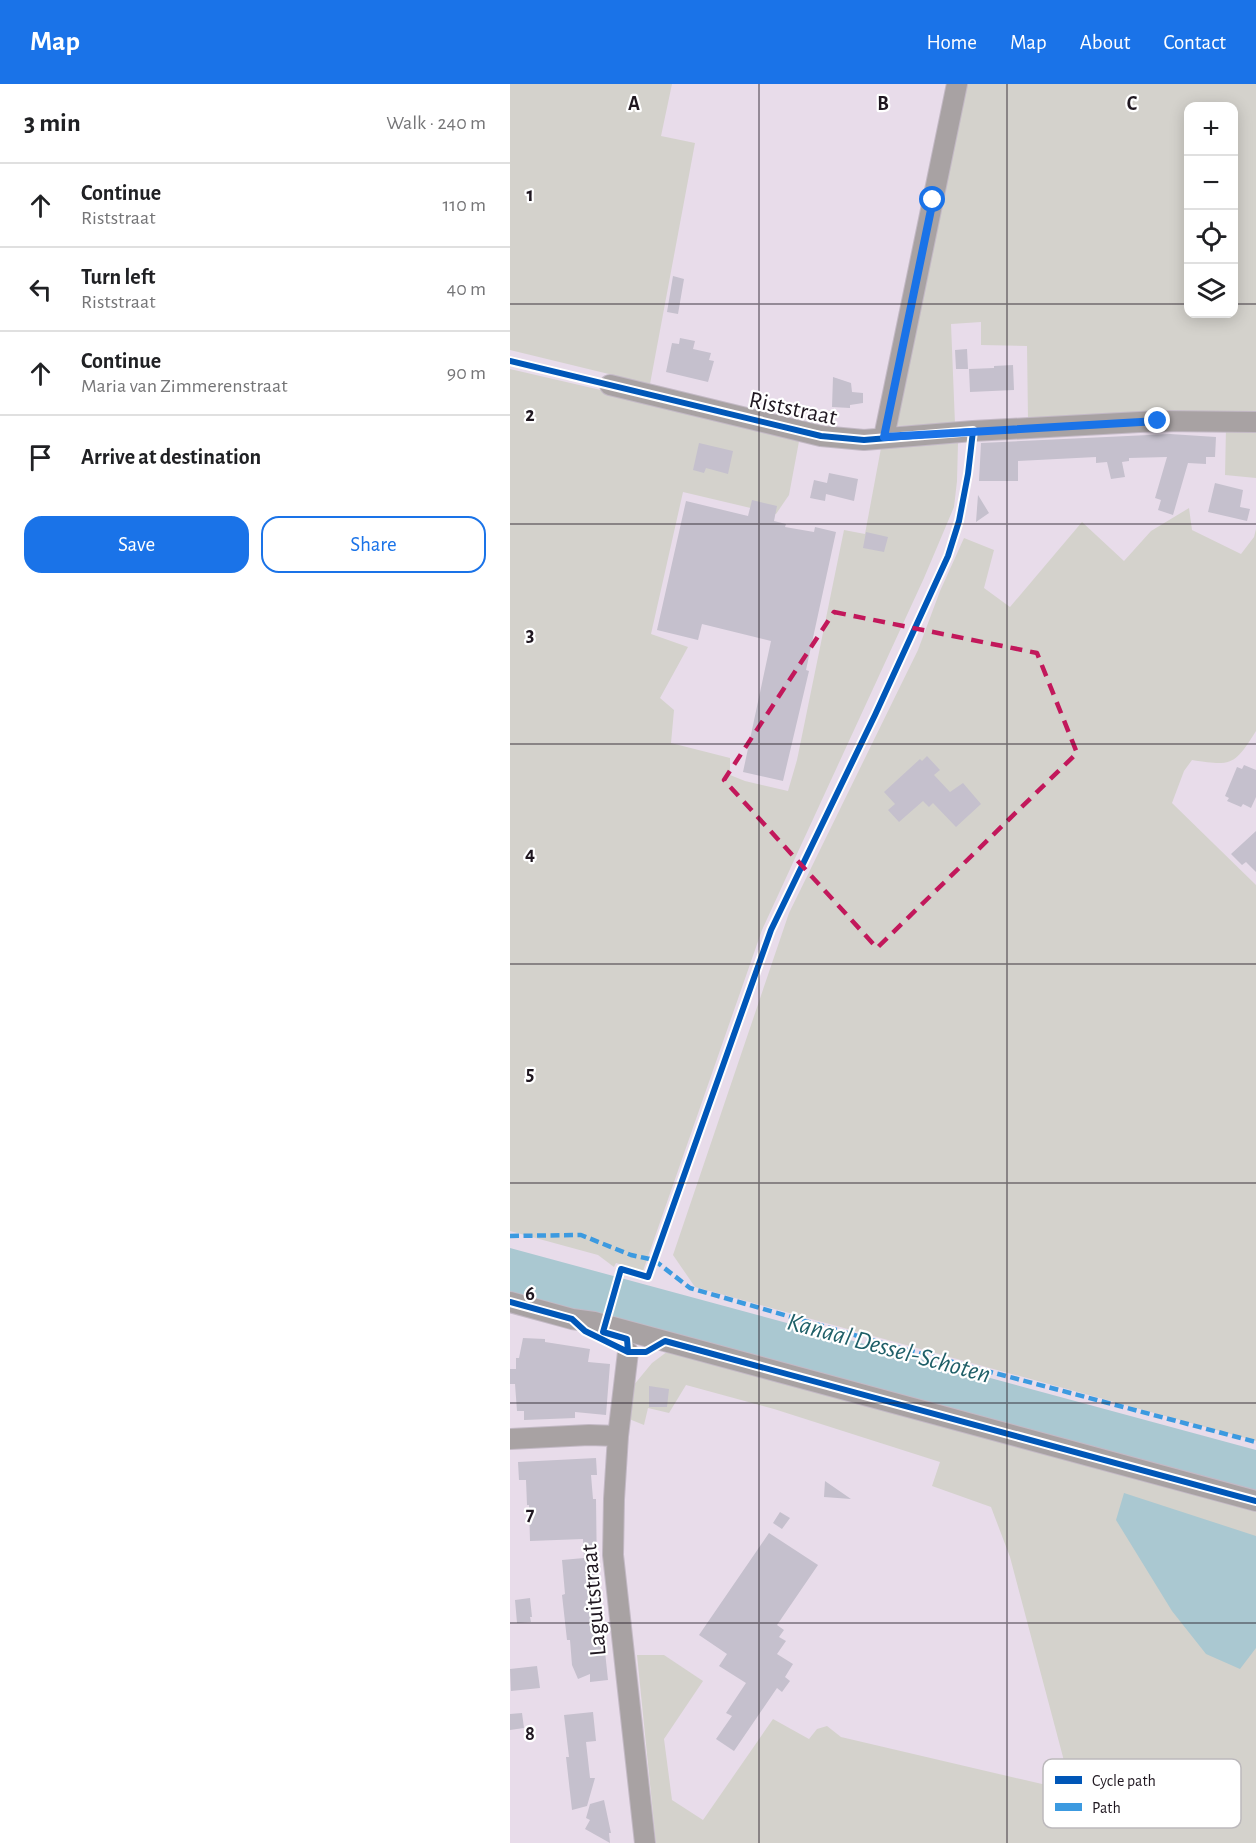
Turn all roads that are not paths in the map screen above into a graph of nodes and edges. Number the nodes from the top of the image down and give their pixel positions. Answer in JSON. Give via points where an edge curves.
{"nodes":[{"id":1,"x":957,"y":84,"type":"edge"},
{"id":2,"x":610,"y":385,"type":"dead end"},
{"id":3,"x":1256,"y":422,"type":"edge"},
{"id":4,"x":884,"y":437,"type":"junction"},
{"id":5,"x":510,"y":1302,"type":"edge"},
{"id":6,"x":628,"y":1352,"type":"dead end"},
{"id":7,"x":618,"y":1436,"type":"junction"},
{"id":8,"x":510,"y":1439,"type":"edge"},
{"id":9,"x":1256,"y":1502,"type":"edge"},
{"id":10,"x":645,"y":1843,"type":"edge"}],
"edges":[{"from":1,"to":4,"type":"street"},
{"from":2,"to":4,"type":"street","name":"Riststraat","via":[[821,436],[864,440]]},
{"from":3,"to":4,"type":"street","name":"Riststraat","via":[[1158,421]]},
{"from":5,"to":9,"type":"street"},
{"from":6,"to":7,"type":"street","name":"Laguitstraat"},
{"from":7,"to":8,"type":"street"},
{"from":7,"to":10,"type":"street","name":"Laguitstraat","via":[[613,1555]]}]}
